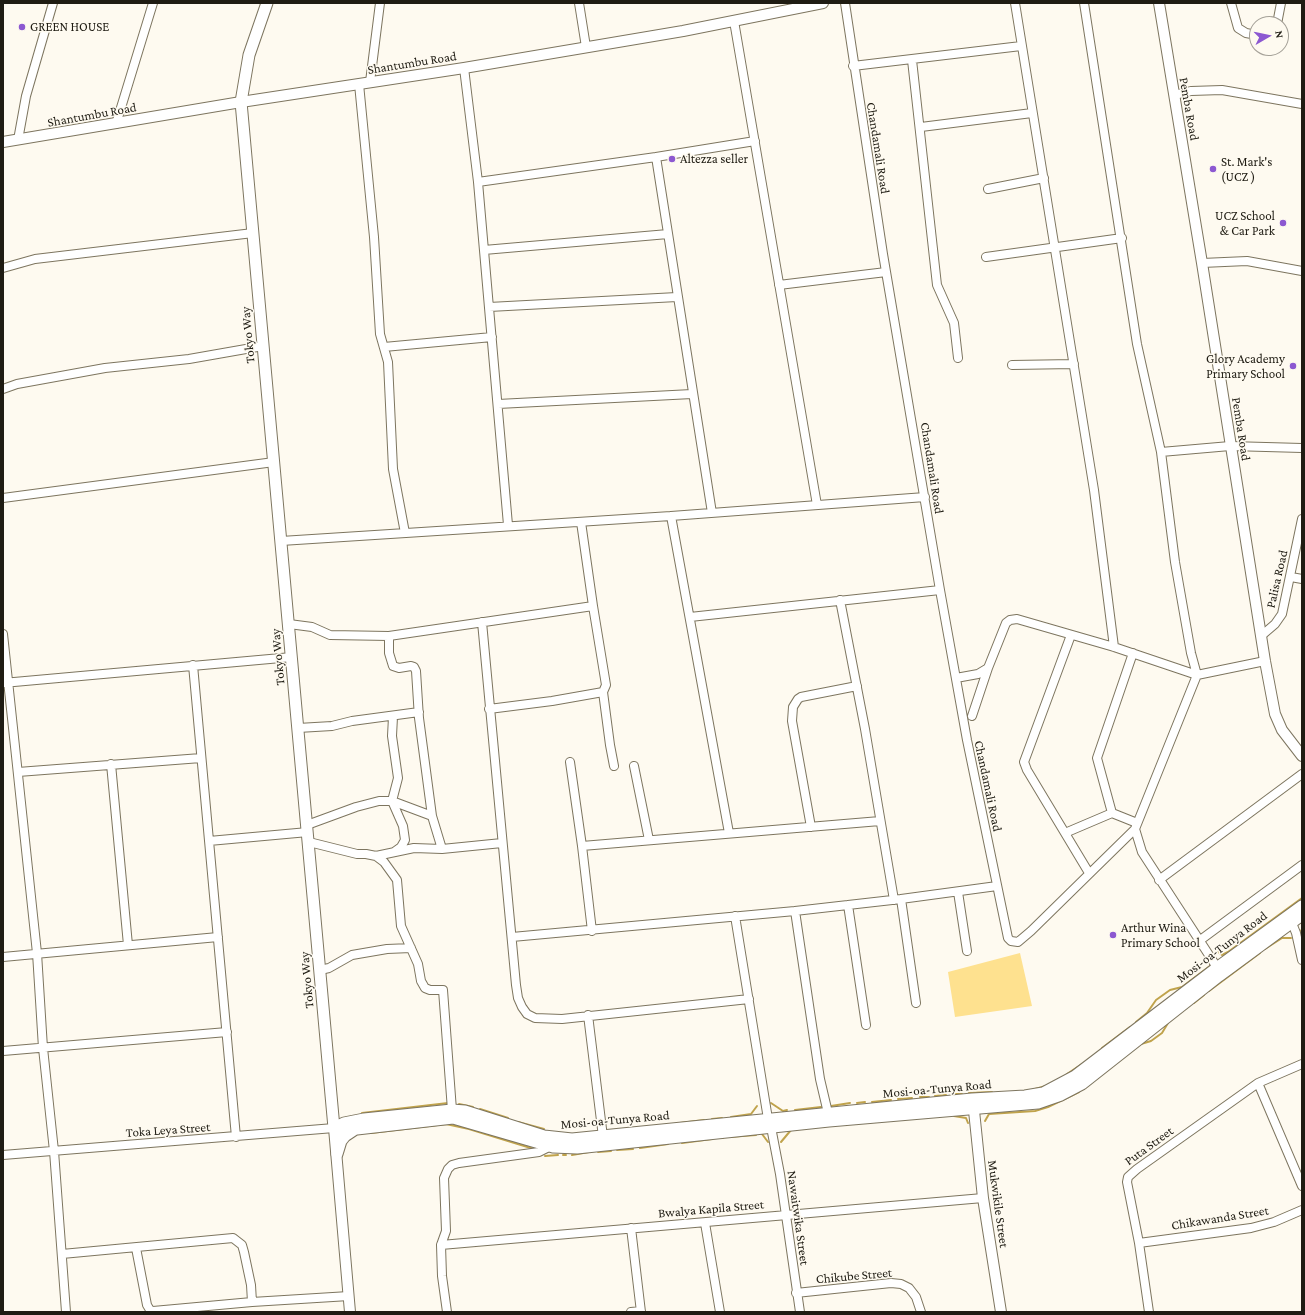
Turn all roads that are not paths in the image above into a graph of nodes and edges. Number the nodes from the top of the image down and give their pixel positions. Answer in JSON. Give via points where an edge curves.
{"nodes":[{"id":1,"x":52,"y":3,"type":"edge"},
{"id":2,"x":153,"y":3,"type":"edge"},
{"id":3,"x":267,"y":3,"type":"edge"},
{"id":4,"x":380,"y":3,"type":"edge"},
{"id":5,"x":579,"y":3,"type":"edge"},
{"id":6,"x":823,"y":3,"type":"edge"},
{"id":7,"x":845,"y":3,"type":"edge"},
{"id":8,"x":1015,"y":3,"type":"edge"},
{"id":9,"x":1084,"y":3,"type":"edge"},
{"id":10,"x":1159,"y":3,"type":"edge"},
{"id":11,"x":1231,"y":3,"type":"edge"},
{"id":12,"x":1281,"y":3,"type":"edge"},
{"id":13,"x":1278,"y":16,"type":"edge"},
{"id":14,"x":734,"y":21,"type":"junction"},
{"id":15,"x":1249,"y":34,"type":"edge"},
{"id":16,"x":1021,"y":46,"type":"junction"},
{"id":17,"x":586,"y":47,"type":"junction"},
{"id":18,"x":912,"y":60,"type":"junction"},
{"id":19,"x":853,"y":66,"type":"junction"},
{"id":20,"x":464,"y":68,"type":"junction"},
{"id":21,"x":370,"y":82,"type":"junction"},
{"id":22,"x":358,"y":84,"type":"junction"},
{"id":23,"x":1174,"y":95,"type":"junction"},
{"id":24,"x":241,"y":102,"type":"junction"},
{"id":25,"x":1302,"y":104,"type":"edge"},
{"id":26,"x":1032,"y":113,"type":"junction"},
{"id":27,"x":116,"y":124,"type":"junction"},
{"id":28,"x":921,"y":127,"type":"junction"},
{"id":29,"x":18,"y":140,"type":"junction"},
{"id":30,"x":755,"y":141,"type":"junction"},
{"id":31,"x":3,"y":142,"type":"edge"},
{"id":32,"x":656,"y":157,"type":"junction"},
{"id":33,"x":1044,"y":178,"type":"junction"},
{"id":34,"x":478,"y":182,"type":"junction"},
{"id":35,"x":988,"y":189,"type":"dead end"},
{"id":36,"x":253,"y":233,"type":"junction"},
{"id":37,"x":668,"y":234,"type":"junction"},
{"id":38,"x":1122,"y":238,"type":"junction"},
{"id":39,"x":1055,"y":248,"type":"junction"},
{"id":40,"x":484,"y":250,"type":"junction"},
{"id":41,"x":986,"y":257,"type":"dead end"},
{"id":42,"x":1202,"y":263,"type":"junction"},
{"id":43,"x":3,"y":268,"type":"edge"},
{"id":44,"x":1302,"y":271,"type":"edge"},
{"id":45,"x":886,"y":272,"type":"junction"},
{"id":46,"x":780,"y":285,"type":"junction"},
{"id":47,"x":677,"y":297,"type":"junction"},
{"id":48,"x":490,"y":307,"type":"junction"},
{"id":49,"x":492,"y":337,"type":"junction"},
{"id":50,"x":263,"y":346,"type":"junction"},
{"id":51,"x":384,"y":347,"type":"junction"},
{"id":52,"x":958,"y":358,"type":"dead end"},
{"id":53,"x":1074,"y":364,"type":"junction"},
{"id":54,"x":1012,"y":365,"type":"dead end"},
{"id":55,"x":3,"y":389,"type":"edge"},
{"id":56,"x":692,"y":394,"type":"junction"},
{"id":57,"x":498,"y":404,"type":"junction"},
{"id":58,"x":1230,"y":446,"type":"junction"},
{"id":59,"x":1302,"y":448,"type":"edge"},
{"id":60,"x":1161,"y":452,"type":"junction"},
{"id":61,"x":274,"y":462,"type":"junction"},
{"id":62,"x":925,"y":497,"type":"junction"},
{"id":63,"x":3,"y":498,"type":"edge"},
{"id":64,"x":817,"y":505,"type":"junction"},
{"id":65,"x":712,"y":512,"type":"junction"},
{"id":66,"x":671,"y":516,"type":"junction"},
{"id":67,"x":1302,"y":519,"type":"edge"},
{"id":68,"x":580,"y":522,"type":"junction"},
{"id":69,"x":508,"y":525,"type":"junction"},
{"id":70,"x":405,"y":533,"type":"junction"},
{"id":71,"x":281,"y":541,"type":"junction"},
{"id":72,"x":1291,"y":577,"type":"junction"},
{"id":73,"x":1302,"y":579,"type":"edge"},
{"id":74,"x":940,"y":590,"type":"junction"},
{"id":75,"x":840,"y":600,"type":"junction"},
{"id":76,"x":593,"y":606,"type":"junction"},
{"id":77,"x":690,"y":617,"type":"junction"},
{"id":78,"x":482,"y":622,"type":"junction"},
{"id":79,"x":289,"y":624,"type":"junction"},
{"id":80,"x":3,"y":634,"type":"edge"},
{"id":81,"x":1071,"y":635,"type":"junction"},
{"id":82,"x":389,"y":636,"type":"junction"},
{"id":83,"x":1261,"y":636,"type":"junction"},
{"id":84,"x":1114,"y":647,"type":"junction"},
{"id":85,"x":1133,"y":653,"type":"junction"},
{"id":86,"x":292,"y":656,"type":"junction"},
{"id":87,"x":1265,"y":661,"type":"junction"},
{"id":88,"x":193,"y":665,"type":"junction"},
{"id":89,"x":988,"y":668,"type":"junction"},
{"id":90,"x":1197,"y":675,"type":"junction"},
{"id":91,"x":956,"y":678,"type":"junction"},
{"id":92,"x":6,"y":682,"type":"edge"},
{"id":93,"x":857,"y":686,"type":"junction"},
{"id":94,"x":603,"y":692,"type":"junction"},
{"id":95,"x":489,"y":709,"type":"junction"},
{"id":96,"x":419,"y":712,"type":"junction"},
{"id":97,"x":393,"y":716,"type":"junction"},
{"id":98,"x":972,"y":716,"type":"dead end"},
{"id":99,"x":298,"y":728,"type":"junction"},
{"id":100,"x":1302,"y":756,"type":"edge"},
{"id":101,"x":202,"y":758,"type":"junction"},
{"id":102,"x":570,"y":762,"type":"dead end"},
{"id":103,"x":111,"y":764,"type":"junction"},
{"id":104,"x":614,"y":766,"type":"dead end"},
{"id":105,"x":634,"y":766,"type":"dead end"},
{"id":106,"x":18,"y":772,"type":"junction"},
{"id":107,"x":1302,"y":774,"type":"edge"},
{"id":108,"x":392,"y":801,"type":"junction"},
{"id":109,"x":1112,"y":813,"type":"junction"},
{"id":110,"x":432,"y":816,"type":"junction"},
{"id":111,"x":880,"y":822,"type":"junction"},
{"id":112,"x":1136,"y":826,"type":"junction"},
{"id":113,"x":811,"y":827,"type":"junction"},
{"id":114,"x":308,"y":833,"type":"junction"},
{"id":115,"x":729,"y":833,"type":"junction"},
{"id":116,"x":1066,"y":834,"type":"junction"},
{"id":117,"x":649,"y":840,"type":"junction"},
{"id":118,"x":209,"y":841,"type":"junction"},
{"id":119,"x":502,"y":843,"type":"junction"},
{"id":120,"x":582,"y":846,"type":"junction"},
{"id":121,"x":442,"y":849,"type":"junction"},
{"id":122,"x":392,"y":853,"type":"junction"},
{"id":123,"x":376,"y":856,"type":"junction"},
{"id":124,"x":1302,"y":865,"type":"edge"},
{"id":125,"x":1089,"y":873,"type":"junction"},
{"id":126,"x":1159,"y":880,"type":"junction"},
{"id":127,"x":997,"y":886,"type":"junction"},
{"id":128,"x":958,"y":892,"type":"junction"},
{"id":129,"x":898,"y":900,"type":"junction"},
{"id":130,"x":848,"y":905,"type":"junction"},
{"id":131,"x":1302,"y":906,"type":"edge"},
{"id":132,"x":795,"y":911,"type":"junction"},
{"id":133,"x":1302,"y":915,"type":"edge"},
{"id":134,"x":735,"y":916,"type":"junction"},
{"id":135,"x":1290,"y":919,"type":"junction"},
{"id":136,"x":592,"y":931,"type":"junction"},
{"id":137,"x":218,"y":936,"type":"junction"},
{"id":138,"x":512,"y":937,"type":"junction"},
{"id":139,"x":1199,"y":940,"type":"junction"},
{"id":140,"x":128,"y":945,"type":"junction"},
{"id":141,"x":411,"y":948,"type":"junction"},
{"id":142,"x":967,"y":951,"type":"dead end"},
{"id":143,"x":37,"y":953,"type":"junction"},
{"id":144,"x":3,"y":956,"type":"edge"},
{"id":145,"x":1302,"y":960,"type":"edge"},
{"id":146,"x":320,"y":970,"type":"junction"},
{"id":147,"x":1219,"y":971,"type":"junction"},
{"id":148,"x":750,"y":999,"type":"junction"},
{"id":149,"x":916,"y":1003,"type":"dead end"},
{"id":150,"x":588,"y":1016,"type":"junction"},
{"id":151,"x":866,"y":1025,"type":"dead end"},
{"id":152,"x":226,"y":1032,"type":"junction"},
{"id":153,"x":43,"y":1048,"type":"junction"},
{"id":154,"x":3,"y":1051,"type":"edge"},
{"id":155,"x":1302,"y":1064,"type":"edge"},
{"id":156,"x":1258,"y":1083,"type":"junction"},
{"id":157,"x":332,"y":1104,"type":"junction"},
{"id":158,"x":973,"y":1104,"type":"junction"},
{"id":159,"x":452,"y":1110,"type":"junction"},
{"id":160,"x":828,"y":1113,"type":"junction"},
{"id":161,"x":364,"y":1119,"type":"junction"},
{"id":162,"x":770,"y":1123,"type":"junction"},
{"id":163,"x":334,"y":1128,"type":"junction"},
{"id":164,"x":357,"y":1129,"type":"junction"},
{"id":165,"x":236,"y":1137,"type":"junction"},
{"id":166,"x":603,"y":1137,"type":"junction"},
{"id":167,"x":555,"y":1143,"type":"junction"},
{"id":168,"x":54,"y":1151,"type":"junction"},
{"id":169,"x":337,"y":1154,"type":"junction"},
{"id":170,"x":3,"y":1155,"type":"edge"},
{"id":171,"x":1302,"y":1186,"type":"edge"},
{"id":172,"x":983,"y":1198,"type":"junction"},
{"id":173,"x":1302,"y":1210,"type":"edge"},
{"id":174,"x":786,"y":1214,"type":"junction"},
{"id":175,"x":705,"y":1223,"type":"junction"},
{"id":176,"x":631,"y":1228,"type":"junction"},
{"id":177,"x":1139,"y":1243,"type":"junction"},
{"id":178,"x":441,"y":1245,"type":"junction"},
{"id":179,"x":136,"y":1248,"type":"junction"},
{"id":180,"x":62,"y":1254,"type":"junction"},
{"id":181,"x":796,"y":1293,"type":"junction"},
{"id":182,"x":349,"y":1296,"type":"junction"},
{"id":183,"x":252,"y":1302,"type":"junction"},
{"id":184,"x":191,"y":1310,"type":"edge"},
{"id":185,"x":66,"y":1312,"type":"edge"},
{"id":186,"x":350,"y":1312,"type":"edge"},
{"id":187,"x":447,"y":1312,"type":"edge"},
{"id":188,"x":631,"y":1312,"type":"edge"},
{"id":189,"x":641,"y":1312,"type":"edge"},
{"id":190,"x":720,"y":1312,"type":"edge"},
{"id":191,"x":800,"y":1312,"type":"edge"},
{"id":192,"x":921,"y":1312,"type":"edge"},
{"id":193,"x":1001,"y":1312,"type":"edge"},
{"id":194,"x":1149,"y":1312,"type":"edge"}],
"edges":[{"from":1,"to":29,"type":"street","via":[[26,96]]},
{"from":2,"to":27,"type":"street"},
{"from":3,"to":24,"type":"main road","name":"Tokyo Way","via":[[249,55]]},
{"from":4,"to":21,"type":"street"},
{"from":5,"to":17,"type":"street"},
{"from":6,"to":14,"type":"street","name":"Shantumbu Road"},
{"from":7,"to":19,"type":"street","name":"Chandamali Road"},
{"from":8,"to":16,"type":"street"},
{"from":9,"to":38,"type":"street"},
{"from":10,"to":23,"type":"street","name":"Pemba Road"},
{"from":11,"to":15,"type":"street","via":[[1238,28]]},
{"from":12,"to":13,"type":"street"},
{"from":14,"to":17,"type":"street","name":"Shantumbu Road"},
{"from":14,"to":30,"type":"street"},
{"from":16,"to":18,"type":"street"},
{"from":16,"to":26,"type":"street"},
{"from":17,"to":20,"type":"street","name":"Shantumbu Road"},
{"from":18,"to":19,"type":"street"},
{"from":18,"to":28,"type":"street"},
{"from":19,"to":45,"type":"street","name":"Chandamali Road"},
{"from":20,"to":21,"type":"street","name":"Shantumbu Road"},
{"from":20,"to":34,"type":"street"},
{"from":21,"to":22,"type":"street","name":"Shantumbu Road"},
{"from":22,"to":24,"type":"street","name":"Shantumbu Road"},
{"from":22,"to":51,"type":"street","via":[[374,237],[380,334]]},
{"from":23,"to":25,"type":"street","via":[[1191,91],[1222,90]]},
{"from":23,"to":42,"type":"street","name":"Pemba Road"},
{"from":24,"to":27,"type":"street","name":"Shantumbu Road"},
{"from":24,"to":36,"type":"main road","name":"Tokyo Way"},
{"from":26,"to":28,"type":"street"},
{"from":26,"to":33,"type":"street"},
{"from":27,"to":29,"type":"street","name":"Shantumbu Road"},
{"from":28,"to":52,"type":"street","via":[[937,285],[954,323]]},
{"from":29,"to":31,"type":"street","name":"Shantumbu Road"},
{"from":30,"to":32,"type":"street"},
{"from":30,"to":46,"type":"street"},
{"from":32,"to":34,"type":"street"},
{"from":32,"to":37,"type":"street"},
{"from":33,"to":35,"type":"street"},
{"from":33,"to":39,"type":"street"},
{"from":34,"to":40,"type":"street"},
{"from":36,"to":43,"type":"street","via":[[35,259]]},
{"from":36,"to":50,"type":"main road","name":"Tokyo Way"},
{"from":37,"to":40,"type":"street"},
{"from":37,"to":47,"type":"street"},
{"from":38,"to":39,"type":"street"},
{"from":38,"to":60,"type":"street","via":[[1137,344]]},
{"from":39,"to":41,"type":"street"},
{"from":39,"to":53,"type":"street"},
{"from":40,"to":48,"type":"street"},
{"from":42,"to":44,"type":"street","via":[[1247,261]]},
{"from":42,"to":58,"type":"street","name":"Pemba Road"},
{"from":45,"to":46,"type":"street"},
{"from":45,"to":62,"type":"street","name":"Chandamali Road"},
{"from":46,"to":64,"type":"street"},
{"from":47,"to":48,"type":"street"},
{"from":47,"to":56,"type":"street"},
{"from":48,"to":49,"type":"street"},
{"from":49,"to":51,"type":"street"},
{"from":49,"to":57,"type":"street"},
{"from":50,"to":55,"type":"street","via":[[189,359],[92,370]]},
{"from":50,"to":61,"type":"main road","name":"Tokyo Way"},
{"from":51,"to":70,"type":"street","via":[[388,362],[394,469]]},
{"from":53,"to":54,"type":"street"},
{"from":53,"to":84,"type":"street","via":[[1094,490]]},
{"from":56,"to":57,"type":"street"},
{"from":56,"to":65,"type":"street"},
{"from":57,"to":69,"type":"street"},
{"from":58,"to":59,"type":"street"},
{"from":58,"to":60,"type":"street"},
{"from":58,"to":83,"type":"street","name":"Pemba Road"},
{"from":60,"to":90,"type":"street","via":[[1175,562]]},
{"from":61,"to":63,"type":"street"},
{"from":61,"to":71,"type":"main road","name":"Tokyo Way"},
{"from":62,"to":64,"type":"street"},
{"from":62,"to":74,"type":"street","name":"Chandamali Road"},
{"from":64,"to":65,"type":"street"},
{"from":65,"to":66,"type":"street"},
{"from":66,"to":68,"type":"street"},
{"from":66,"to":77,"type":"street"},
{"from":67,"to":72,"type":"street","name":"Palisa Road"},
{"from":68,"to":69,"type":"street"},
{"from":68,"to":76,"type":"street"},
{"from":69,"to":70,"type":"street"},
{"from":70,"to":71,"type":"street"},
{"from":71,"to":79,"type":"main road","name":"Tokyo Way"},
{"from":72,"to":73,"type":"street"},
{"from":72,"to":83,"type":"street","name":"Palisa Road","via":[[1280,618]]},
{"from":74,"to":75,"type":"street"},
{"from":74,"to":91,"type":"street","name":"Chandamali Road"},
{"from":75,"to":77,"type":"street"},
{"from":75,"to":93,"type":"street"},
{"from":76,"to":78,"type":"street"},
{"from":76,"to":94,"type":"street","via":[[606,685]]},
{"from":77,"to":115,"type":"street"},
{"from":78,"to":82,"type":"street"},
{"from":78,"to":95,"type":"street"},
{"from":79,"to":82,"type":"street","via":[[312,628],[330,635]]},
{"from":79,"to":86,"type":"main road","name":"Tokyo Way"},
{"from":80,"to":92,"type":"street"},
{"from":81,"to":84,"type":"street"},
{"from":81,"to":89,"type":"street","via":[[1017,619],[1010,620],[1006,623]]},
{"from":81,"to":116,"type":"street","via":[[1024,762]]},
{"from":82,"to":96,"type":"street","via":[[389,653],[394,666],[414,667]]},
{"from":83,"to":87,"type":"street","name":"Pemba Road"},
{"from":84,"to":85,"type":"street"},
{"from":85,"to":90,"type":"street"},
{"from":85,"to":109,"type":"street","via":[[1097,758]]},
{"from":86,"to":88,"type":"street"},
{"from":86,"to":99,"type":"main road","name":"Tokyo Way"},
{"from":87,"to":90,"type":"street"},
{"from":87,"to":100,"type":"street","name":"Pemba Road","via":[[1275,714],[1282,730]]},
{"from":88,"to":92,"type":"street"},
{"from":88,"to":101,"type":"street"},
{"from":89,"to":91,"type":"street","via":[[978,674]]},
{"from":89,"to":98,"type":"street"},
{"from":90,"to":112,"type":"street"},
{"from":91,"to":127,"type":"street","name":"Chandamali Road"},
{"from":92,"to":106,"type":"street"},
{"from":93,"to":111,"type":"street"},
{"from":93,"to":113,"type":"street","via":[[801,697],[794,707],[792,721]]},
{"from":94,"to":95,"type":"street"},
{"from":94,"to":104,"type":"street"},
{"from":95,"to":119,"type":"street"},
{"from":96,"to":97,"type":"street"},
{"from":96,"to":110,"type":"street"},
{"from":97,"to":99,"type":"street","via":[[332,726]]},
{"from":97,"to":108,"type":"street","via":[[392,736],[398,778]]},
{"from":99,"to":114,"type":"main road","name":"Tokyo Way"},
{"from":101,"to":103,"type":"street"},
{"from":101,"to":118,"type":"street"},
{"from":102,"to":120,"type":"street"},
{"from":103,"to":106,"type":"street"},
{"from":103,"to":140,"type":"street"},
{"from":105,"to":117,"type":"street"},
{"from":106,"to":143,"type":"street"},
{"from":107,"to":126,"type":"street"},
{"from":108,"to":110,"type":"street"},
{"from":108,"to":114,"type":"street","via":[[379,801],[356,807]]},
{"from":108,"to":122,"type":"street","via":[[403,826],[405,840],[401,847]]},
{"from":109,"to":112,"type":"street"},
{"from":109,"to":116,"type":"street"},
{"from":110,"to":121,"type":"street"},
{"from":111,"to":113,"type":"street"},
{"from":111,"to":129,"type":"street"},
{"from":112,"to":125,"type":"street"},
{"from":112,"to":126,"type":"street","via":[[1142,852]]},
{"from":113,"to":115,"type":"street"},
{"from":114,"to":118,"type":"street"},
{"from":114,"to":123,"type":"street","via":[[357,854]]},
{"from":114,"to":146,"type":"main road","name":"Tokyo Way"},
{"from":115,"to":117,"type":"street"},
{"from":116,"to":125,"type":"street"},
{"from":117,"to":120,"type":"street"},
{"from":118,"to":137,"type":"street"},
{"from":119,"to":121,"type":"street"},
{"from":119,"to":138,"type":"street"},
{"from":120,"to":136,"type":"street"},
{"from":121,"to":122,"type":"street","via":[[414,848]]},
{"from":122,"to":123,"type":"street"},
{"from":123,"to":141,"type":"street","via":[[384,862],[397,880],[401,926]]},
{"from":124,"to":139,"type":"street"},
{"from":125,"to":127,"type":"street","name":"Chandamali Road","via":[[1018,942],[1011,941],[1006,934]]},
{"from":126,"to":139,"type":"street"},
{"from":127,"to":128,"type":"street"},
{"from":128,"to":129,"type":"street"},
{"from":128,"to":142,"type":"street"},
{"from":129,"to":130,"type":"street"},
{"from":129,"to":149,"type":"street"},
{"from":130,"to":132,"type":"street"},
{"from":130,"to":151,"type":"street"},
{"from":131,"to":135,"type":"main road","name":"Mosi-oa-Tunya Road"},
{"from":132,"to":134,"type":"street"},
{"from":132,"to":160,"type":"street","via":[[820,1079]]},
{"from":133,"to":135,"type":"main road","name":"Mosi-oa-Tunya Road"},
{"from":134,"to":136,"type":"street"},
{"from":134,"to":148,"type":"street","name":"Nawaitwika Street"},
{"from":135,"to":145,"type":"street"},
{"from":135,"to":147,"type":"main road","name":"Mosi-oa-Tunya Road"},
{"from":136,"to":138,"type":"street"},
{"from":137,"to":140,"type":"street"},
{"from":137,"to":152,"type":"street"},
{"from":138,"to":150,"type":"street","via":[[518,998],[527,1014],[546,1019]]},
{"from":139,"to":147,"type":"street"},
{"from":140,"to":143,"type":"street"},
{"from":141,"to":146,"type":"street","via":[[352,955],[329,968]]},
{"from":141,"to":159,"type":"street","via":[[424,988],[443,990]]},
{"from":143,"to":144,"type":"street"},
{"from":143,"to":153,"type":"street"},
{"from":146,"to":157,"type":"main road","name":"Tokyo Way"},
{"from":147,"to":158,"type":"main road","name":"Mosi-oa-Tunya Road","via":[[1071,1090],[1032,1104]]},
{"from":148,"to":150,"type":"street"},
{"from":148,"to":162,"type":"street","name":"Nawaitwika Street"},
{"from":150,"to":166,"type":"street"},
{"from":152,"to":153,"type":"street"},
{"from":152,"to":165,"type":"street"},
{"from":153,"to":154,"type":"street"},
{"from":153,"to":168,"type":"street"},
{"from":155,"to":156,"type":"street","name":"Puta Street"},
{"from":156,"to":171,"type":"street"},
{"from":156,"to":177,"type":"street","name":"Puta Street","via":[[1128,1177]]},
{"from":157,"to":161,"type":"main road","via":[[337,1112],[345,1117],[354,1120]]},
{"from":157,"to":163,"type":"main road","name":"Tokyo Way"},
{"from":158,"to":160,"type":"main road","name":"Mosi-oa-Tunya Road"},
{"from":158,"to":162,"type":"main road","name":"Mosi-oa-Tunya Road"},
{"from":158,"to":172,"type":"street","name":"Mukwikile Street"},
{"from":159,"to":161,"type":"main road","name":"Mosi-oa-Tunya Road"},
{"from":159,"to":167,"type":"main road","name":"Mosi-oa-Tunya Road","via":[[465,1111]]},
{"from":160,"to":162,"type":"main road","name":"Mosi-oa-Tunya Road"},
{"from":161,"to":163,"type":"main road","name":"Mosi-oa-Tunya Road"},
{"from":162,"to":166,"type":"main road","name":"Mosi-oa-Tunya Road"},
{"from":162,"to":167,"type":"main road","name":"Mosi-oa-Tunya Road","via":[[604,1146],[570,1148]]},
{"from":162,"to":174,"type":"street","name":"Nawaitwika Street"},
{"from":163,"to":164,"type":"main road","name":"Mosi-oa-Tunya Road"},
{"from":163,"to":165,"type":"street","name":"Toka Leya Street"},
{"from":163,"to":169,"type":"street","name":"Tokyo Way"},
{"from":164,"to":167,"type":"main road","name":"Mosi-oa-Tunya Road","via":[[453,1118]]},
{"from":164,"to":169,"type":"main road","via":[[345,1136]]},
{"from":165,"to":168,"type":"street","name":"Toka Leya Street"},
{"from":166,"to":167,"type":"main road","name":"Mosi-oa-Tunya Road"},
{"from":167,"to":178,"type":"street","via":[[539,1152],[452,1165],[444,1178],[446,1231]]},
{"from":168,"to":170,"type":"street","name":"Toka Leya Street"},
{"from":168,"to":180,"type":"street"},
{"from":169,"to":182,"type":"street","name":"Tokyo Way"},
{"from":172,"to":174,"type":"street","name":"Bwalya Kapila Street"},
{"from":172,"to":193,"type":"street","name":"Mukwikile Street"},
{"from":173,"to":177,"type":"street","name":"Chikawanda Street","via":[[1251,1228]]},
{"from":174,"to":175,"type":"street","name":"Bwalya Kapila Street"},
{"from":174,"to":181,"type":"street","name":"Nawaitwika Street"},
{"from":175,"to":176,"type":"street","name":"Bwalya Kapila Street"},
{"from":175,"to":190,"type":"street"},
{"from":176,"to":178,"type":"street","name":"Bwalya Kapila Street"},
{"from":176,"to":189,"type":"street"},
{"from":177,"to":194,"type":"street","name":"Puta Street"},
{"from":178,"to":187,"type":"street"},
{"from":179,"to":180,"type":"street"},
{"from":179,"to":183,"type":"street","via":[[225,1238],[237,1240],[244,1252]]},
{"from":179,"to":184,"type":"street","via":[[150,1310]]},
{"from":180,"to":185,"type":"street"},
{"from":181,"to":191,"type":"street","name":"Nawaitwika Street"},
{"from":181,"to":192,"type":"street","name":"Chikube Street","via":[[901,1284],[909,1288],[916,1297]]},
{"from":182,"to":183,"type":"street"},
{"from":182,"to":186,"type":"street","name":"Tokyo Way"},
{"from":183,"to":184,"type":"street"},
{"from":188,"to":189,"type":"street"}]}
